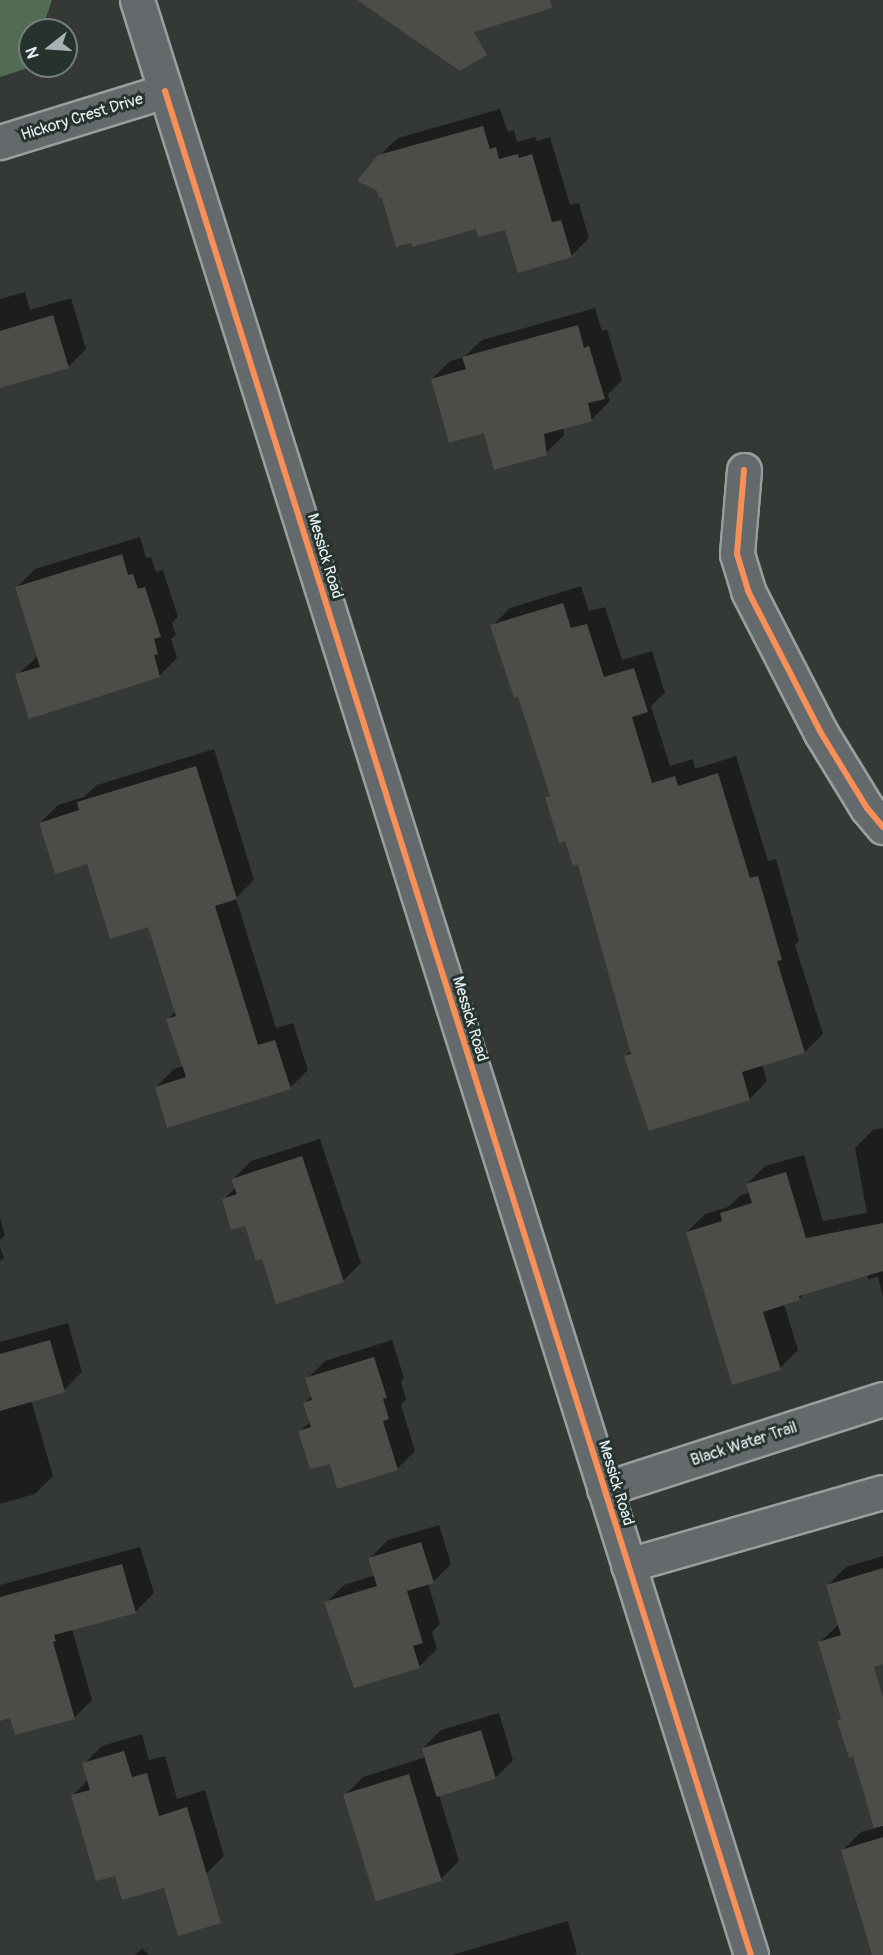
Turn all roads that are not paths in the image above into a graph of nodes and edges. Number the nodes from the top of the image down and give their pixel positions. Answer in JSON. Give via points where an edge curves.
{"nodes":[{"id":1,"x":137,"y":0,"type":"edge"},
{"id":2,"x":165,"y":91,"type":"junction"},
{"id":3,"x":0,"y":142,"type":"edge"},
{"id":4,"x":744,"y":470,"type":"dead end"},
{"id":5,"x":883,"y":827,"type":"edge"},
{"id":6,"x":883,"y":1399,"type":"edge"},
{"id":7,"x":604,"y":1490,"type":"junction"},
{"id":8,"x":883,"y":1492,"type":"edge"},
{"id":9,"x":628,"y":1565,"type":"junction"},
{"id":10,"x":751,"y":1955,"type":"edge"}],
"edges":[{"from":1,"to":2,"type":"street","name":"Messick Road"},
{"from":2,"to":3,"type":"street","name":"Hickory Crest Drive"},
{"from":2,"to":7,"type":"street","name":"Messick Road"},
{"from":4,"to":5,"type":"street","via":[[737,554],[748,591],[821,733]]},
{"from":6,"to":7,"type":"street","name":"Black Water Trail"},
{"from":7,"to":9,"type":"street","name":"Messick Road"},
{"from":8,"to":9,"type":"street"},
{"from":9,"to":10,"type":"street","name":"Messick Road"}]}
